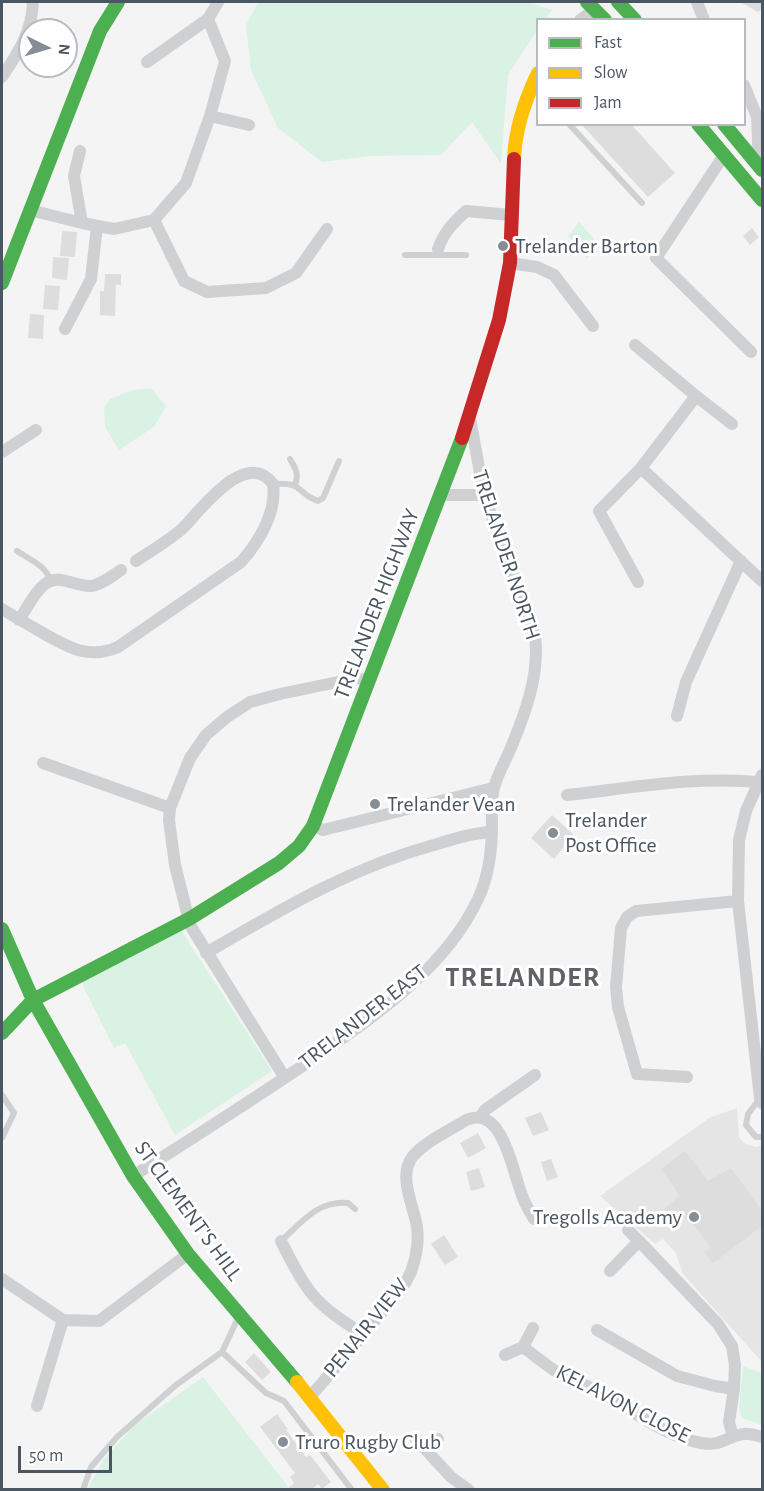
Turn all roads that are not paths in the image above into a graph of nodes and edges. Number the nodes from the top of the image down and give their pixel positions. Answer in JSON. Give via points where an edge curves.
{"nodes":[{"id":1,"x":33,"y":2,"type":"edge"},
{"id":2,"x":118,"y":2,"type":"edge"},
{"id":3,"x":218,"y":2,"type":"edge"},
{"id":4,"x":618,"y":2,"type":"edge"},
{"id":5,"x":697,"y":2,"type":"edge"},
{"id":6,"x":594,"y":4,"type":"edge"},
{"id":7,"x":582,"y":18,"type":"edge"},
{"id":8,"x":604,"y":18,"type":"edge"},
{"id":9,"x":633,"y":18,"type":"edge"},
{"id":10,"x":703,"y":18,"type":"edge"},
{"id":11,"x":208,"y":19,"type":"junction"},
{"id":12,"x":147,"y":62,"type":"dead end"},
{"id":13,"x":2,"y":78,"type":"edge"},
{"id":14,"x":534,"y":90,"type":"edge"},
{"id":15,"x":746,"y":90,"type":"edge"},
{"id":16,"x":210,"y":116,"type":"junction"},
{"id":17,"x":249,"y":125,"type":"dead end"},
{"id":18,"x":571,"y":126,"type":"edge"},
{"id":19,"x":700,"y":126,"type":"edge"},
{"id":20,"x":726,"y":126,"type":"edge"},
{"id":21,"x":80,"y":151,"type":"dead end"},
{"id":22,"x":724,"y":155,"type":"junction"},
{"id":23,"x":761,"y":168,"type":"edge"},
{"id":24,"x":762,"y":200,"type":"edge"},
{"id":25,"x":642,"y":203,"type":"dead end"},
{"id":26,"x":30,"y":210,"type":"junction"},
{"id":27,"x":511,"y":215,"type":"junction"},
{"id":28,"x":154,"y":220,"type":"junction"},
{"id":29,"x":82,"y":223,"type":"junction"},
{"id":30,"x":97,"y":226,"type":"junction"},
{"id":31,"x":327,"y":229,"type":"dead end"},
{"id":32,"x":438,"y":252,"type":"junction"},
{"id":33,"x":405,"y":255,"type":"dead end"},
{"id":34,"x":465,"y":255,"type":"dead end"},
{"id":35,"x":510,"y":263,"type":"junction"},
{"id":36,"x":2,"y":283,"type":"edge"},
{"id":37,"x":593,"y":326,"type":"dead end"},
{"id":38,"x":66,"y":329,"type":"dead end"},
{"id":39,"x":635,"y":345,"type":"dead end"},
{"id":40,"x":751,"y":352,"type":"dead end"},
{"id":41,"x":696,"y":396,"type":"junction"},
{"id":42,"x":470,"y":417,"type":"junction"},
{"id":43,"x":732,"y":423,"type":"dead end"},
{"id":44,"x":36,"y":430,"type":"dead end"},
{"id":45,"x":2,"y":452,"type":"edge"},
{"id":46,"x":290,"y":459,"type":"dead end"},
{"id":47,"x":339,"y":461,"type":"dead end"},
{"id":48,"x":641,"y":468,"type":"junction"},
{"id":49,"x":273,"y":484,"type":"junction"},
{"id":50,"x":295,"y":485,"type":"junction"},
{"id":51,"x":441,"y":495,"type":"junction"},
{"id":52,"x":484,"y":495,"type":"junction"},
{"id":53,"x":17,"y":551,"type":"dead end"},
{"id":54,"x":136,"y":561,"type":"dead end"},
{"id":55,"x":741,"y":561,"type":"junction"},
{"id":56,"x":121,"y":570,"type":"dead end"},
{"id":57,"x":50,"y":581,"type":"junction"},
{"id":58,"x":762,"y":581,"type":"edge"},
{"id":59,"x":638,"y":582,"type":"dead end"},
{"id":60,"x":2,"y":609,"type":"edge"},
{"id":61,"x":20,"y":620,"type":"junction"},
{"id":62,"x":369,"y":681,"type":"junction"},
{"id":63,"x":676,"y":716,"type":"dead end"},
{"id":64,"x":43,"y":764,"type":"dead end"},
{"id":65,"x":761,"y":779,"type":"edge"},
{"id":66,"x":493,"y":788,"type":"junction"},
{"id":67,"x":567,"y":795,"type":"dead end"},
{"id":68,"x":170,"y":808,"type":"junction"},
{"id":69,"x":314,"y":826,"type":"junction"},
{"id":70,"x":492,"y":832,"type":"junction"},
{"id":71,"x":738,"y":901,"type":"junction"},
{"id":72,"x":189,"y":919,"type":"junction"},
{"id":73,"x":2,"y":929,"type":"edge"},
{"id":74,"x":206,"y":953,"type":"junction"},
{"id":75,"x":7,"y":959,"type":"edge"},
{"id":76,"x":33,"y":1000,"type":"junction"},
{"id":77,"x":2,"y":1033,"type":"edge"},
{"id":78,"x":535,"y":1075,"type":"dead end"},
{"id":79,"x":687,"y":1077,"type":"dead end"},
{"id":80,"x":285,"y":1078,"type":"junction"},
{"id":81,"x":2,"y":1095,"type":"edge"},
{"id":82,"x":761,"y":1101,"type":"edge"},
{"id":83,"x":480,"y":1118,"type":"junction"},
{"id":84,"x":762,"y":1137,"type":"edge"},
{"id":85,"x":2,"y":1138,"type":"edge"},
{"id":86,"x":133,"y":1176,"type":"junction"},
{"id":87,"x":355,"y":1209,"type":"dead end"},
{"id":88,"x":534,"y":1219,"type":"dead end"},
{"id":89,"x":628,"y":1230,"type":"dead end"},
{"id":90,"x":281,"y":1241,"type":"joint"},
{"id":91,"x":639,"y":1241,"type":"junction"},
{"id":92,"x":188,"y":1254,"type":"junction"},
{"id":93,"x":610,"y":1270,"type":"dead end"},
{"id":94,"x":2,"y":1279,"type":"edge"},
{"id":95,"x":240,"y":1315,"type":"junction"},
{"id":96,"x":63,"y":1320,"type":"junction"},
{"id":97,"x":533,"y":1328,"type":"dead end"},
{"id":98,"x":597,"y":1330,"type":"dead end"},
{"id":99,"x":364,"y":1335,"type":"junction"},
{"id":100,"x":523,"y":1347,"type":"junction"},
{"id":101,"x":222,"y":1352,"type":"junction"},
{"id":102,"x":505,"y":1355,"type":"dead end"},
{"id":103,"x":734,"y":1389,"type":"junction"},
{"id":104,"x":310,"y":1397,"type":"junction"},
{"id":105,"x":38,"y":1406,"type":"dead end"},
{"id":106,"x":733,"y":1437,"type":"junction"},
{"id":107,"x":762,"y":1437,"type":"edge"},
{"id":108,"x":415,"y":1438,"type":"dead end"},
{"id":109,"x":438,"y":1439,"type":"dead end"},
{"id":110,"x":428,"y":1451,"type":"junction"},
{"id":111,"x":83,"y":1490,"type":"edge"},
{"id":112,"x":352,"y":1490,"type":"edge"},
{"id":113,"x":383,"y":1490,"type":"edge"},
{"id":114,"x":469,"y":1490,"type":"edge"}],
"edges":[{"from":1,"to":13,"type":"street","via":[[27,35]]},
{"from":2,"to":26,"type":"main road","via":[[100,32]]},
{"from":3,"to":11,"type":"street"},
{"from":4,"to":9,"type":"main road"},
{"from":5,"to":10,"type":"street"},
{"from":6,"to":7,"type":"street"},
{"from":6,"to":8,"type":"main road"},
{"from":11,"to":12,"type":"street"},
{"from":11,"to":16,"type":"street","via":[[225,62]]},
{"from":14,"to":27,"type":"main road","name":"TRELANDER HIGHWAY","via":[[515,138]]},
{"from":15,"to":23,"type":"street","via":[[757,117]]},
{"from":16,"to":17,"type":"street"},
{"from":16,"to":28,"type":"street","via":[[186,183]]},
{"from":18,"to":25,"type":"lane"},
{"from":19,"to":22,"type":"main road"},
{"from":20,"to":23,"type":"main road"},
{"from":21,"to":29,"type":"street","via":[[74,176]]},
{"from":22,"to":24,"type":"main road"},
{"from":22,"to":40,"type":"street","via":[[656,258]]},
{"from":26,"to":29,"type":"street"},
{"from":26,"to":36,"type":"main road"},
{"from":27,"to":32,"type":"street","via":[[466,211],[450,226]]},
{"from":27,"to":35,"type":"main road","name":"TRELANDER HIGHWAY"},
{"from":28,"to":30,"type":"street","via":[[114,229]]},
{"from":28,"to":31,"type":"street","via":[[184,281],[207,292],[266,288],[296,273]]},
{"from":29,"to":30,"type":"street"},
{"from":30,"to":38,"type":"street","via":[[91,279]]},
{"from":32,"to":33,"type":"lane"},
{"from":32,"to":34,"type":"lane"},
{"from":35,"to":37,"type":"street","via":[[537,267],[554,275]]},
{"from":35,"to":42,"type":"main road","name":"TRELANDER HIGHWAY","via":[[500,320]]},
{"from":39,"to":41,"type":"street"},
{"from":41,"to":43,"type":"street"},
{"from":41,"to":48,"type":"street"},
{"from":42,"to":51,"type":"main road","name":"TRELANDER HIGHWAY"},
{"from":42,"to":52,"type":"street","name":"TRELANDER NORTH"},
{"from":44,"to":45,"type":"street"},
{"from":46,"to":50,"type":"lane","via":[[297,470]]},
{"from":47,"to":50,"type":"lane","via":[[324,498],[318,501],[307,497]]},
{"from":48,"to":55,"type":"street"},
{"from":48,"to":59,"type":"street","via":[[599,511]]},
{"from":49,"to":50,"type":"lane"},
{"from":49,"to":54,"type":"street","via":[[260,474],[236,478],[222,486],[181,530]]},
{"from":49,"to":61,"type":"street","via":[[266,522],[241,562],[118,647],[101,653],[75,650]]},
{"from":51,"to":52,"type":"street"},
{"from":51,"to":62,"type":"main road","name":"TRELANDER HIGHWAY"},
{"from":52,"to":66,"type":"street","name":"TRELANDER NORTH","via":[[535,636],[537,655],[524,712]]},
{"from":53,"to":57,"type":"lane","via":[[44,569]]},
{"from":55,"to":58,"type":"street"},
{"from":55,"to":63,"type":"street","via":[[686,682]]},
{"from":56,"to":57,"type":"street","via":[[93,586]]},
{"from":57,"to":61,"type":"street","via":[[41,587]]},
{"from":60,"to":61,"type":"street"},
{"from":62,"to":68,"type":"street","via":[[357,678],[280,694],[238,709],[198,746]]},
{"from":62,"to":69,"type":"main road","name":"TRELANDER HIGHWAY"},
{"from":64,"to":68,"type":"street"},
{"from":65,"to":67,"type":"street","via":[[687,782]]},
{"from":65,"to":71,"type":"street","via":[[746,811],[739,840]]},
{"from":66,"to":69,"type":"street","via":[[323,831]]},
{"from":66,"to":70,"type":"street","name":"TRELANDER EAST"},
{"from":68,"to":72,"type":"street","via":[[175,866]]},
{"from":69,"to":72,"type":"main road","name":"TRELANDER HIGHWAY","via":[[279,863]]},
{"from":70,"to":74,"type":"street","via":[[413,850],[357,871],[304,896]]},
{"from":70,"to":80,"type":"street","name":"TRELANDER EAST","via":[[491,857],[478,898],[444,952],[404,991]]},
{"from":71,"to":79,"type":"street","via":[[636,911],[621,928],[618,1007],[637,1074]]},
{"from":71,"to":82,"type":"street"},
{"from":72,"to":74,"type":"street"},
{"from":72,"to":76,"type":"main road","name":"TRELANDER HIGHWAY"},
{"from":73,"to":75,"type":"main road","name":"ST CLEMENT'S HILL"},
{"from":74,"to":80,"type":"street"},
{"from":75,"to":76,"type":"main road","name":"ST CLEMENT'S HILL"},
{"from":76,"to":77,"type":"main road","name":"TRELANDER HIGHWAY"},
{"from":76,"to":86,"type":"main road","name":"ST CLEMENT'S HILL"},
{"from":78,"to":83,"type":"street","name":"PENAIR VIEW","via":[[485,1110]]},
{"from":80,"to":86,"type":"street","name":"TRELANDER EAST"},
{"from":81,"to":85,"type":"lane","via":[[14,1113]]},
{"from":82,"to":84,"type":"lane","via":[[748,1114],[746,1125],[756,1137]]},
{"from":83,"to":88,"type":"street","via":[[491,1123],[503,1142]]},
{"from":83,"to":99,"type":"street","name":"PENAIR VIEW","via":[[466,1120],[411,1160],[406,1177],[417,1228],[414,1264],[404,1285]]},
{"from":86,"to":92,"type":"main road","name":"ST CLEMENT'S HILL"},
{"from":87,"to":90,"type":"lane","via":[[348,1203],[327,1203]]},
{"from":89,"to":91,"type":"street"},
{"from":90,"to":99,"type":"street","via":[[312,1294],[331,1313]]},
{"from":91,"to":93,"type":"street"},
{"from":91,"to":103,"type":"street","via":[[718,1324],[732,1346]]},
{"from":92,"to":95,"type":"main road","name":"ST CLEMENT'S HILL"},
{"from":92,"to":96,"type":"street","via":[[99,1321]]},
{"from":94,"to":96,"type":"street"},
{"from":95,"to":101,"type":"lane"},
{"from":95,"to":104,"type":"main road","name":"ST CLEMENT'S HILL"},
{"from":96,"to":105,"type":"street"},
{"from":97,"to":100,"type":"street"},
{"from":98,"to":103,"type":"street","via":[[676,1376]]},
{"from":99,"to":104,"type":"street","name":"PENAIR VIEW"},
{"from":100,"to":102,"type":"street"},
{"from":100,"to":106,"type":"street","name":"KEL AVON CLOSE","via":[[546,1365],[595,1389],[649,1423],[702,1444],[720,1444]]},
{"from":101,"to":111,"type":"lane","via":[[176,1385],[117,1437],[91,1467]]},
{"from":101,"to":112,"type":"lane","via":[[266,1393],[284,1401]]},
{"from":103,"to":106,"type":"street","via":[[729,1422]]},
{"from":104,"to":113,"type":"main road","name":"ST CLEMENT'S HILL"},
{"from":106,"to":107,"type":"street","name":"KEL AVON CLOSE"},
{"from":108,"to":110,"type":"street"},
{"from":109,"to":110,"type":"street"},
{"from":110,"to":114,"type":"street"}]}
